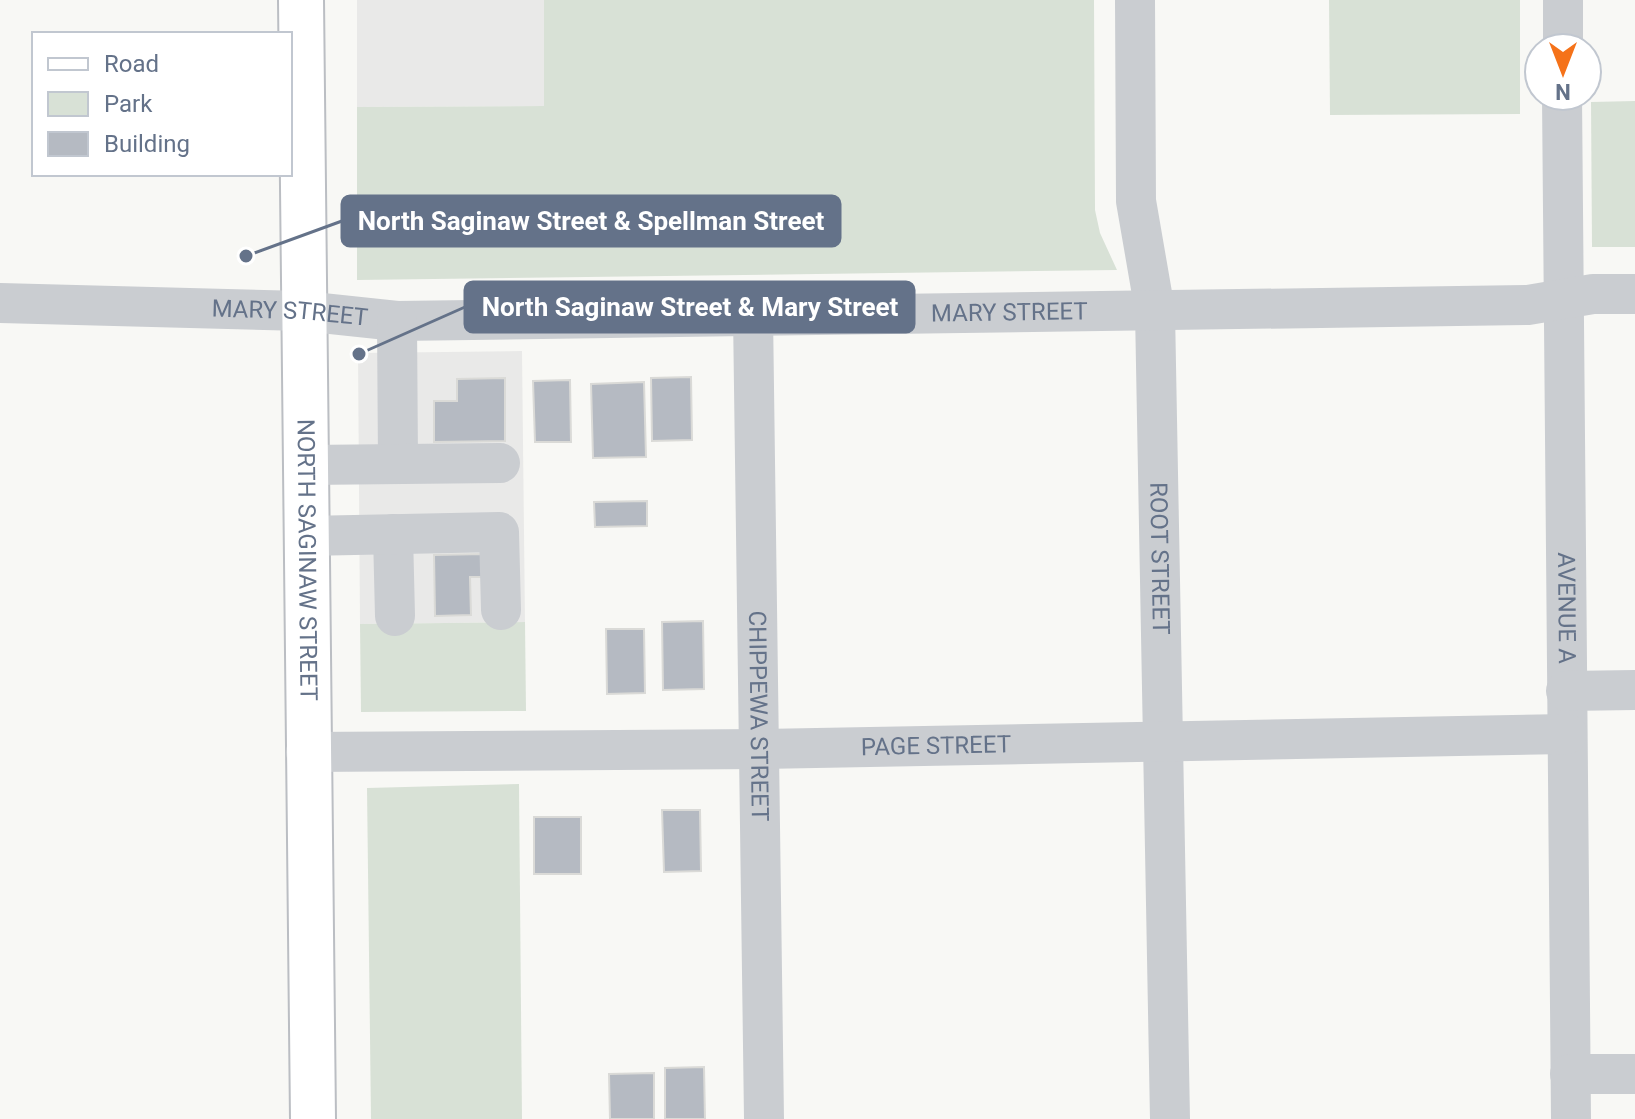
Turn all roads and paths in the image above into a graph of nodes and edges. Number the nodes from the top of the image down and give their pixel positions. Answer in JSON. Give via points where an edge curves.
{"nodes":[{"id":1,"x":301,"y":0,"type":"edge"},
{"id":2,"x":1135,"y":0,"type":"edge"},
{"id":3,"x":1563,"y":0,"type":"edge"},
{"id":4,"x":1563,"y":32,"type":"edge"},
{"id":5,"x":1562,"y":112,"type":"edge"},
{"id":6,"x":1635,"y":294,"type":"edge"},
{"id":7,"x":1562,"y":300,"type":"junction"},
{"id":8,"x":0,"y":303,"type":"edge"},
{"id":9,"x":303,"y":311,"type":"junction"},
{"id":10,"x":1155,"y":311,"type":"junction"},
{"id":11,"x":753,"y":314,"type":"junction"},
{"id":12,"x":397,"y":321,"type":"junction"},
{"id":13,"x":398,"y":463,"type":"junction"},
{"id":14,"x":500,"y":463,"type":"dead end"},
{"id":15,"x":306,"y":465,"type":"junction"},
{"id":16,"x":393,"y":534,"type":"junction"},
{"id":17,"x":306,"y":536,"type":"junction"},
{"id":18,"x":501,"y":610,"type":"dead end"},
{"id":19,"x":395,"y":616,"type":"dead end"},
{"id":20,"x":1635,"y":690,"type":"edge"},
{"id":21,"x":1566,"y":691,"type":"junction"},
{"id":22,"x":1567,"y":734,"type":"junction"},
{"id":23,"x":1165,"y":741,"type":"junction"},
{"id":24,"x":761,"y":749,"type":"junction"},
{"id":25,"x":306,"y":752,"type":"junction"},
{"id":26,"x":1570,"y":1074,"type":"junction"},
{"id":27,"x":1635,"y":1074,"type":"edge"},
{"id":28,"x":313,"y":1119,"type":"edge"},
{"id":29,"x":764,"y":1119,"type":"edge"},
{"id":30,"x":1170,"y":1119,"type":"edge"},
{"id":31,"x":1571,"y":1119,"type":"edge"}],
"edges":[{"from":1,"to":9,"type":"main road","name":"NORTH SAGINAW STREET"},
{"from":2,"to":10,"type":"street","name":"ROOT STREET","via":[[1136,201]]},
{"from":3,"to":4,"type":"street"},
{"from":5,"to":7,"type":"street","name":"AVENUE A"},
{"from":6,"to":7,"type":"street","name":"MARY STREET"},
{"from":7,"to":10,"type":"street","name":"MARY STREET","via":[[1528,305]]},
{"from":7,"to":21,"type":"street","name":"AVENUE A"},
{"from":8,"to":9,"type":"street","name":"MARY STREET"},
{"from":9,"to":12,"type":"street","name":"MARY STREET"},
{"from":9,"to":15,"type":"main road","name":"NORTH SAGINAW STREET"},
{"from":10,"to":11,"type":"street","name":"MARY STREET"},
{"from":10,"to":23,"type":"street","name":"ROOT STREET"},
{"from":11,"to":12,"type":"street","name":"MARY STREET"},
{"from":11,"to":24,"type":"street","name":"CHIPPEWA STREET"},
{"from":12,"to":13,"type":"street"},
{"from":13,"to":14,"type":"street"},
{"from":13,"to":15,"type":"street"},
{"from":15,"to":17,"type":"main road","name":"NORTH SAGINAW STREET"},
{"from":16,"to":17,"type":"street"},
{"from":16,"to":18,"type":"street","via":[[499,532]]},
{"from":16,"to":19,"type":"street"},
{"from":17,"to":25,"type":"main road","name":"NORTH SAGINAW STREET"},
{"from":20,"to":21,"type":"street"},
{"from":21,"to":22,"type":"street","name":"AVENUE A"},
{"from":22,"to":23,"type":"street","name":"PAGE STREET"},
{"from":22,"to":26,"type":"street","name":"AVENUE A"},
{"from":23,"to":24,"type":"street","name":"PAGE STREET"},
{"from":23,"to":30,"type":"street","name":"ROOT STREET"},
{"from":24,"to":25,"type":"street","name":"PAGE STREET"},
{"from":24,"to":29,"type":"street","name":"CHIPPEWA STREET"},
{"from":25,"to":28,"type":"main road","name":"NORTH SAGINAW STREET"},
{"from":26,"to":27,"type":"street"},
{"from":26,"to":31,"type":"street","name":"AVENUE A"}]}
